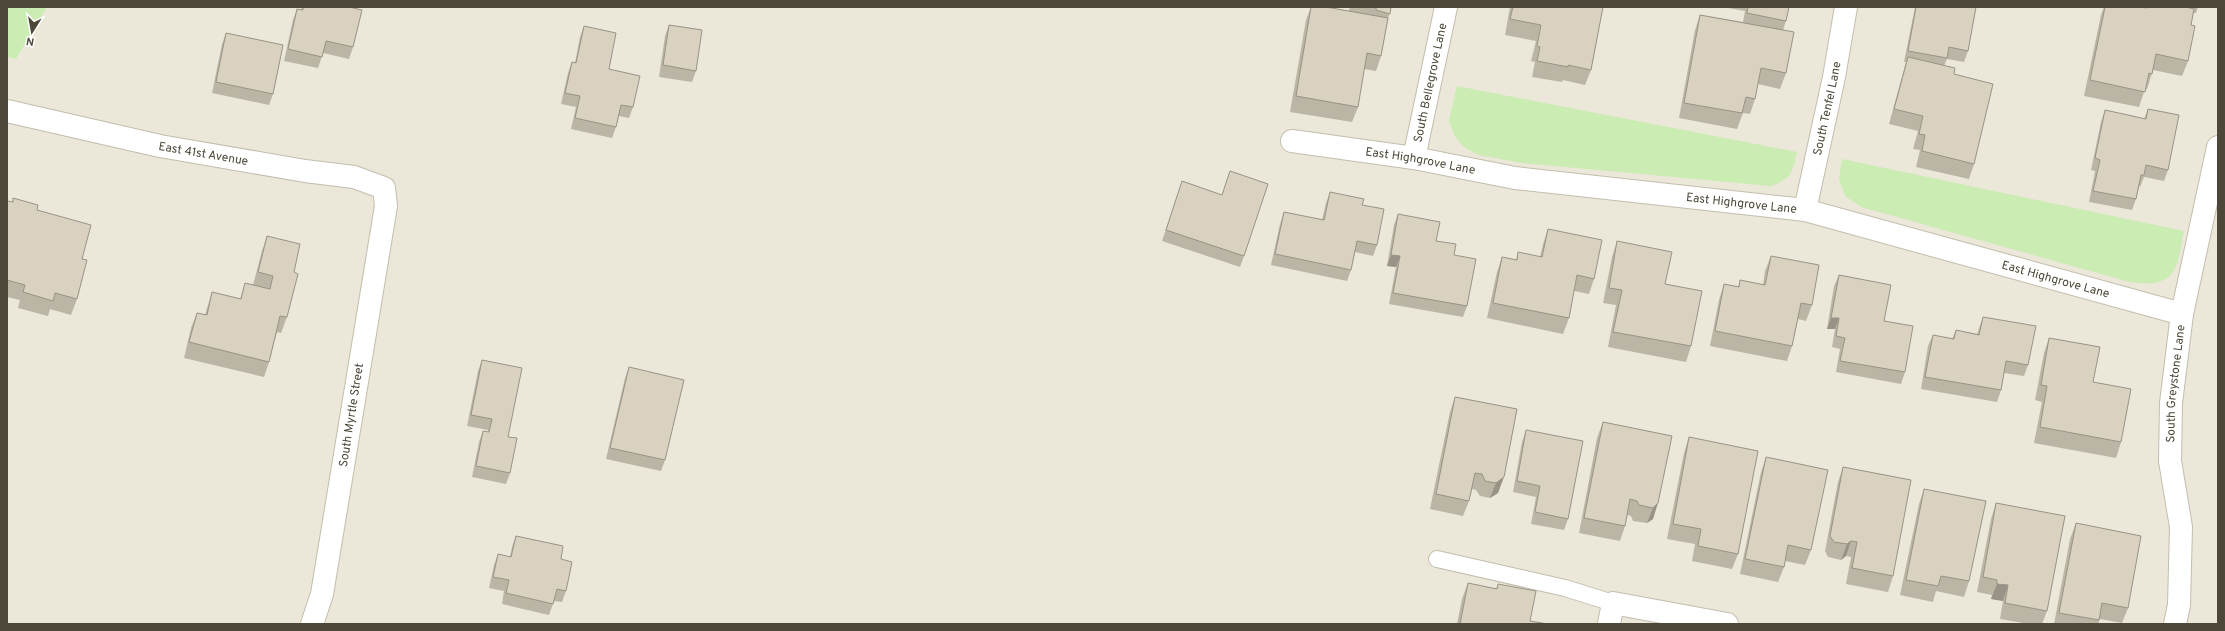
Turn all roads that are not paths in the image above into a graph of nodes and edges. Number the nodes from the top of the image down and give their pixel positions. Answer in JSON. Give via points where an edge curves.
{"nodes":[{"id":1,"x":1446,"y":7,"type":"edge"},
{"id":2,"x":1846,"y":7,"type":"edge"},
{"id":3,"x":7,"y":110,"type":"edge"},
{"id":4,"x":1292,"y":140,"type":"dead end"},
{"id":5,"x":2218,"y":147,"type":"edge"},
{"id":6,"x":1414,"y":158,"type":"junction"},
{"id":7,"x":386,"y":206,"type":"joint"},
{"id":8,"x":1805,"y":210,"type":"junction"},
{"id":9,"x":2182,"y":314,"type":"junction"},
{"id":10,"x":1437,"y":558,"type":"dead end"},
{"id":11,"x":1613,"y":603,"type":"junction"},
{"id":12,"x":312,"y":624,"type":"edge"},
{"id":13,"x":1609,"y":624,"type":"edge"},
{"id":14,"x":1727,"y":624,"type":"edge"},
{"id":15,"x":2175,"y":624,"type":"edge"}],
"edges":[{"from":1,"to":6,"type":"street","name":"South Bellegrove Lane"},
{"from":2,"to":8,"type":"street","name":"South Tenfel Lane","via":[[1834,77]]},
{"from":3,"to":7,"type":"street","name":"East 41st Avenue","via":[[160,146],[354,177],[384,188]]},
{"from":4,"to":6,"type":"street","name":"East Highgrove Lane"},
{"from":5,"to":9,"type":"street","name":"South Greystone Lane"},
{"from":6,"to":8,"type":"street","name":"East Highgrove Lane","via":[[1515,178]]},
{"from":7,"to":12,"type":"street","name":"South Myrtle Street","via":[[322,594]]},
{"from":8,"to":9,"type":"street","name":"East Highgrove Lane"},
{"from":9,"to":15,"type":"street","name":"South Greystone Lane","via":[[2171,403],[2170,460],[2181,527],[2179,604]]},
{"from":10,"to":11,"type":"lane","via":[[1565,588]]},
{"from":11,"to":13,"type":"street"},
{"from":11,"to":14,"type":"street"}]}
